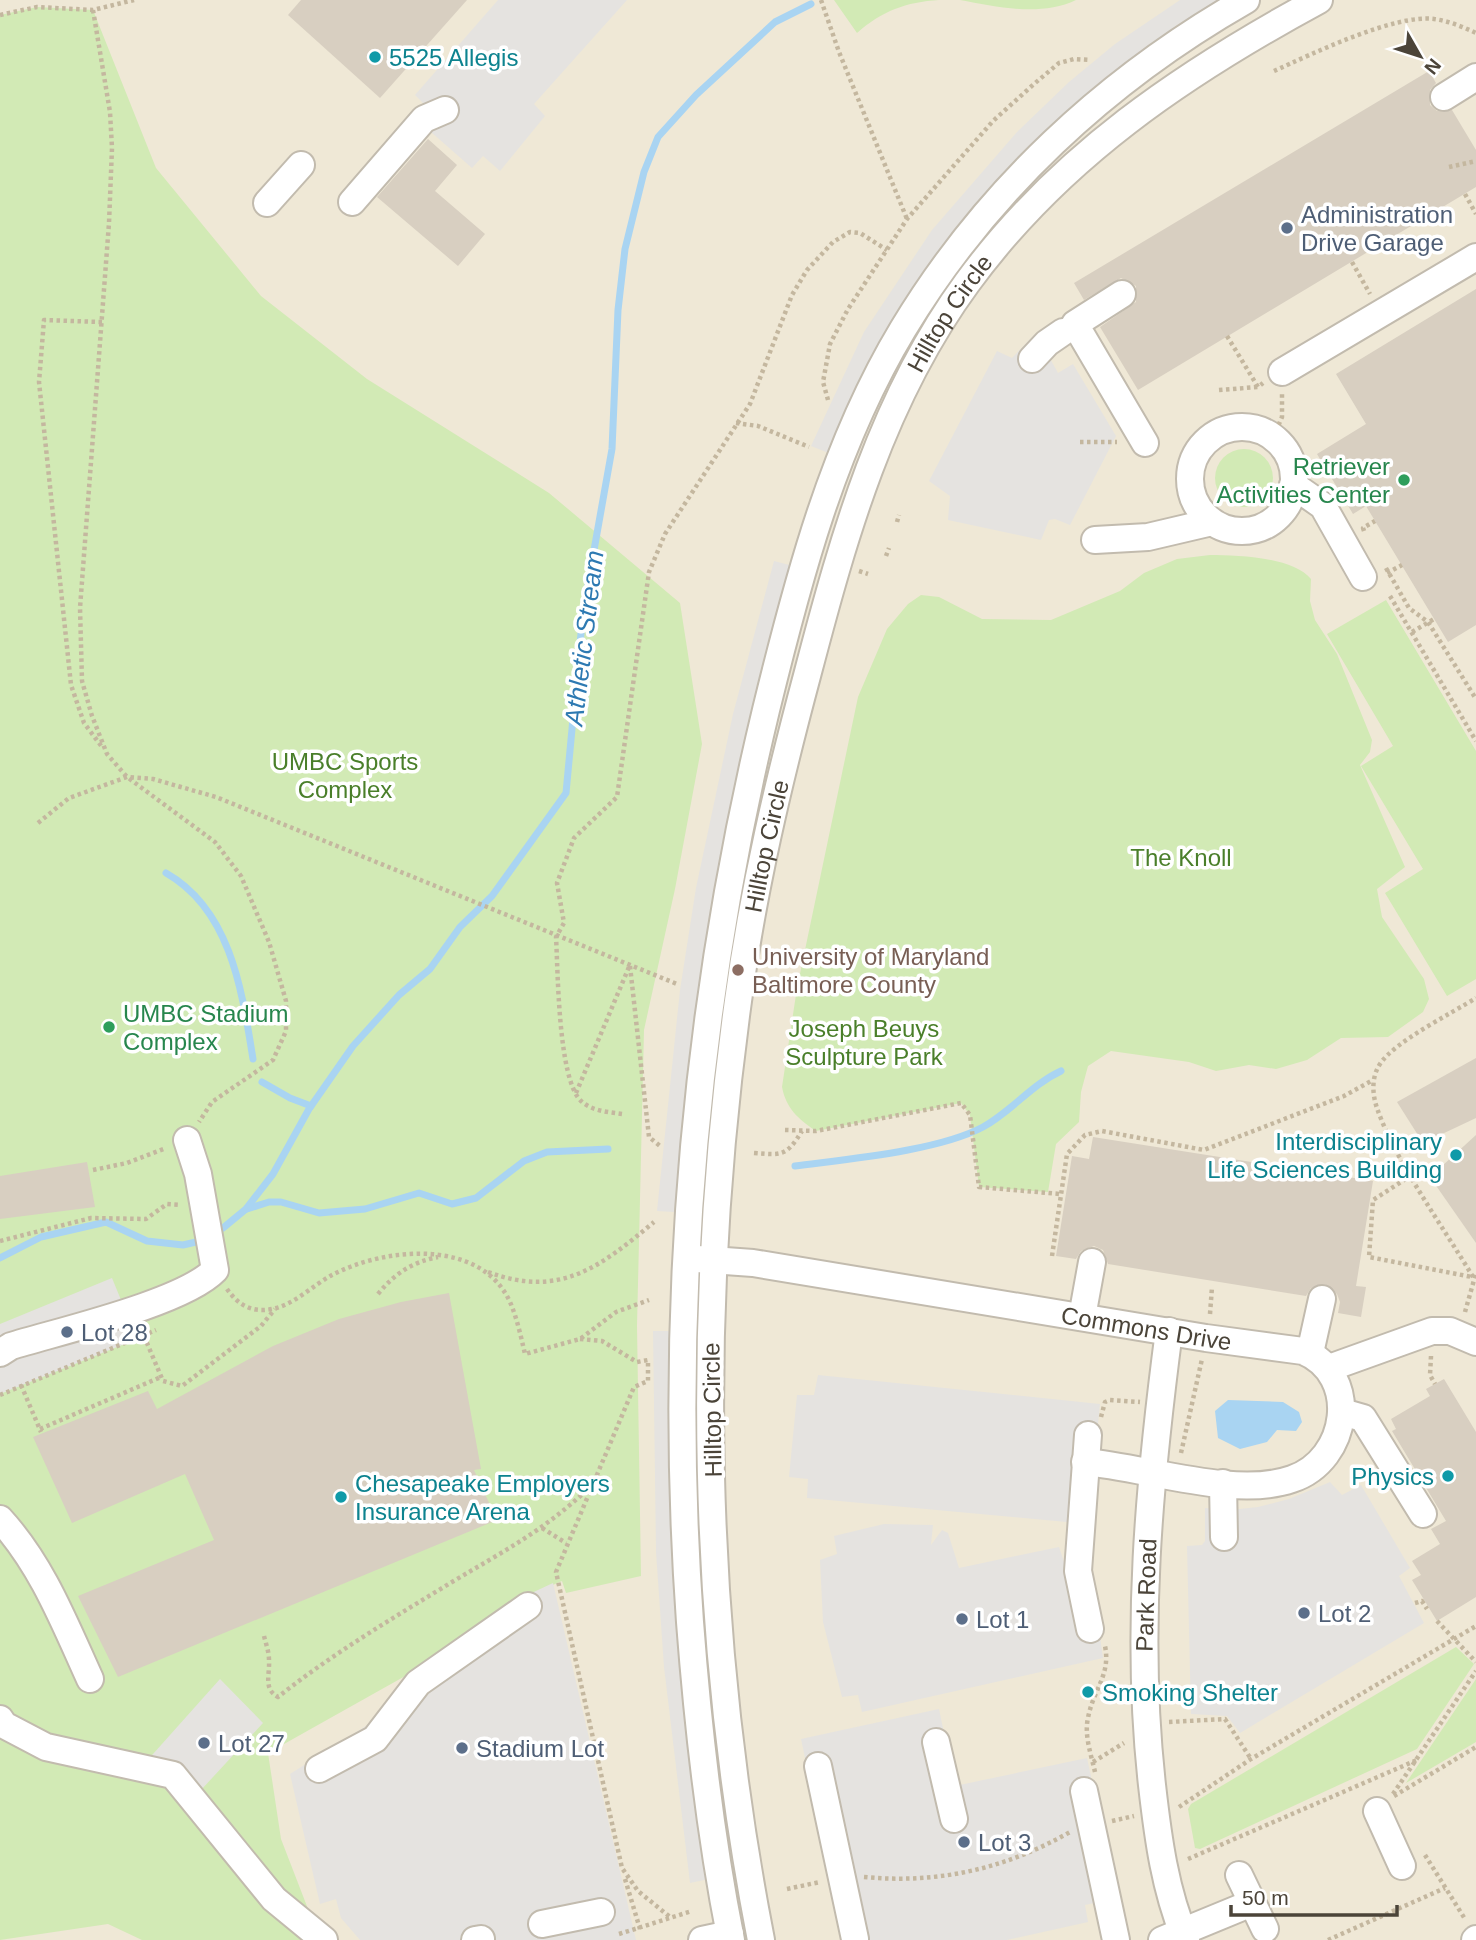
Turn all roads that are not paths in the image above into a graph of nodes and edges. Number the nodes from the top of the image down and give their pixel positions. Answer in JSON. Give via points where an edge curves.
{"nodes":[{"id":1,"x":1247,"y":0,"type":"edge"},
{"id":2,"x":1319,"y":0,"type":"edge"},
{"id":3,"x":1476,"y":77,"type":"edge"},
{"id":4,"x":1444,"y":97,"type":"dead end"},
{"id":5,"x":445,"y":110,"type":"dead end"},
{"id":6,"x":301,"y":165,"type":"dead end"},
{"id":7,"x":352,"y":202,"type":"dead end"},
{"id":8,"x":267,"y":203,"type":"dead end"},
{"id":9,"x":1476,"y":257,"type":"edge"},
{"id":10,"x":1122,"y":294,"type":"dead end"},
{"id":11,"x":1063,"y":332,"type":"dead end"},
{"id":12,"x":1032,"y":359,"type":"dead end"},
{"id":13,"x":1282,"y":372,"type":"road end"},
{"id":14,"x":1145,"y":443,"type":"dead end"},
{"id":15,"x":1293,"y":485,"type":"junction"},
{"id":16,"x":1212,"y":522,"type":"junction"},
{"id":17,"x":1095,"y":540,"type":"dead end"},
{"id":18,"x":1378,"y":570,"type":"road end"},
{"id":19,"x":187,"y":1140,"type":"road end"},
{"id":20,"x":685,"y":1258,"type":"junction"},
{"id":21,"x":714,"y":1260,"type":"junction"},
{"id":22,"x":1091,"y":1262,"type":"dead end"},
{"id":23,"x":1322,"y":1299,"type":"dead end"},
{"id":24,"x":1082,"y":1317,"type":"junction"},
{"id":25,"x":1169,"y":1331,"type":"junction"},
{"id":26,"x":1468,"y":1338,"type":"edge"},
{"id":27,"x":0,"y":1353,"type":"edge"},
{"id":28,"x":1319,"y":1361,"type":"junction"},
{"id":29,"x":1342,"y":1412,"type":"junction"},
{"id":30,"x":1094,"y":1429,"type":"road end"},
{"id":31,"x":1084,"y":1462,"type":"junction"},
{"id":32,"x":1152,"y":1473,"type":"junction"},
{"id":33,"x":1223,"y":1483,"type":"junction"},
{"id":34,"x":1423,"y":1514,"type":"dead end"},
{"id":35,"x":0,"y":1519,"type":"edge"},
{"id":36,"x":1224,"y":1537,"type":"dead end"},
{"id":37,"x":528,"y":1605,"type":"dead end"},
{"id":38,"x":1090,"y":1629,"type":"dead end"},
{"id":39,"x":90,"y":1679,"type":"dead end"},
{"id":40,"x":0,"y":1719,"type":"edge"},
{"id":41,"x":936,"y":1742,"type":"dead end"},
{"id":42,"x":818,"y":1766,"type":"dead end"},
{"id":43,"x":319,"y":1769,"type":"dead end"},
{"id":44,"x":1084,"y":1791,"type":"dead end"},
{"id":45,"x":1388,"y":1806,"type":"road end"},
{"id":46,"x":954,"y":1819,"type":"dead end"},
{"id":47,"x":1413,"y":1860,"type":"road end"},
{"id":48,"x":1239,"y":1875,"type":"dead end"},
{"id":49,"x":1252,"y":1903,"type":"junction"},
{"id":50,"x":601,"y":1912,"type":"dead end"},
{"id":51,"x":542,"y":1924,"type":"dead end"},
{"id":52,"x":1265,"y":1929,"type":"dead end"},
{"id":53,"x":730,"y":1937,"type":"edge"},
{"id":54,"x":1177,"y":1937,"type":"edge"},
{"id":55,"x":324,"y":1940,"type":"edge"},
{"id":56,"x":702,"y":1940,"type":"edge"},
{"id":57,"x":761,"y":1940,"type":"edge"},
{"id":58,"x":855,"y":1940,"type":"edge"},
{"id":59,"x":1116,"y":1940,"type":"edge"}],
"edges":[{"from":1,"to":20,"type":"street","name":"Hilltop Circle","via":[[1175,42],[1116,85],[1035,159],[944,267],[903,330],[856,420],[808,554],[739,830],[708,1010]]},
{"from":2,"to":21,"type":"street","name":"Hilltop Circle","via":[[1159,95],[1061,176],[967,283],[928,343],[882,433],[836,564],[781,772],[754,903],[738,1002]]},
{"from":3,"to":4,"type":"street"},
{"from":5,"to":7,"type":"street","via":[[424,119]]},
{"from":6,"to":8,"type":"street"},
{"from":9,"to":13,"type":"street"},
{"from":10,"to":14,"type":"street","via":[[1075,324]]},
{"from":11,"to":12,"type":"street"},
{"from":15,"to":16,"type":"street","via":[[1284,510],[1263,527],[1237,531]]},
{"from":15,"to":16,"type":"street","via":[[1289,459],[1273,438],[1262,431],[1234,428],[1221,432],[1193,461],[1191,488],[1202,513]]},
{"from":15,"to":18,"type":"street","via":[[1323,506]]},
{"from":16,"to":17,"type":"street","via":[[1148,537]]},
{"from":19,"to":27,"type":"street","via":[[215,1270],[202,1283],[127,1312]]},
{"from":20,"to":21,"type":"street","name":"Commons Drive"},
{"from":20,"to":53,"type":"street","name":"Hilltop Circle","via":[[681,1403],[685,1553],[706,1781]]},
{"from":21,"to":24,"type":"street","name":"Commons Drive"},
{"from":21,"to":57,"type":"street","name":"Hilltop Circle","via":[[710,1401],[714,1541],[736,1790]]},
{"from":22,"to":24,"type":"street"},
{"from":23,"to":28,"type":"street"},
{"from":24,"to":25,"type":"street","name":"Commons Drive"},
{"from":25,"to":28,"type":"street","name":"Commons Drive"},
{"from":25,"to":32,"type":"street","name":"Park Road"},
{"from":26,"to":28,"type":"street","via":[[1432,1331]]},
{"from":28,"to":29,"type":"street","via":[[1341,1389]]},
{"from":29,"to":33,"type":"street","via":[[1331,1446],[1316,1465],[1294,1479],[1271,1484]]},
{"from":29,"to":34,"type":"street","via":[[1363,1418]]},
{"from":30,"to":31,"type":"street"},
{"from":31,"to":32,"type":"street"},
{"from":31,"to":38,"type":"street","via":[[1078,1571]]},
{"from":32,"to":33,"type":"street"},
{"from":32,"to":54,"type":"street","name":"Park Road","via":[[1143,1582],[1147,1744]]},
{"from":33,"to":36,"type":"street"},
{"from":35,"to":39,"type":"street","via":[[25,1546]]},
{"from":37,"to":43,"type":"street","via":[[418,1683],[375,1740]]},
{"from":40,"to":55,"type":"street","via":[[46,1747],[173,1775],[274,1899]]},
{"from":41,"to":46,"type":"street"},
{"from":42,"to":58,"type":"street"},
{"from":44,"to":59,"type":"street"},
{"from":45,"to":47,"type":"street"},
{"from":48,"to":49,"type":"street"},
{"from":49,"to":52,"type":"street"},
{"from":49,"to":54,"type":"street"},
{"from":50,"to":51,"type":"street"},
{"from":53,"to":56,"type":"street"}]}
